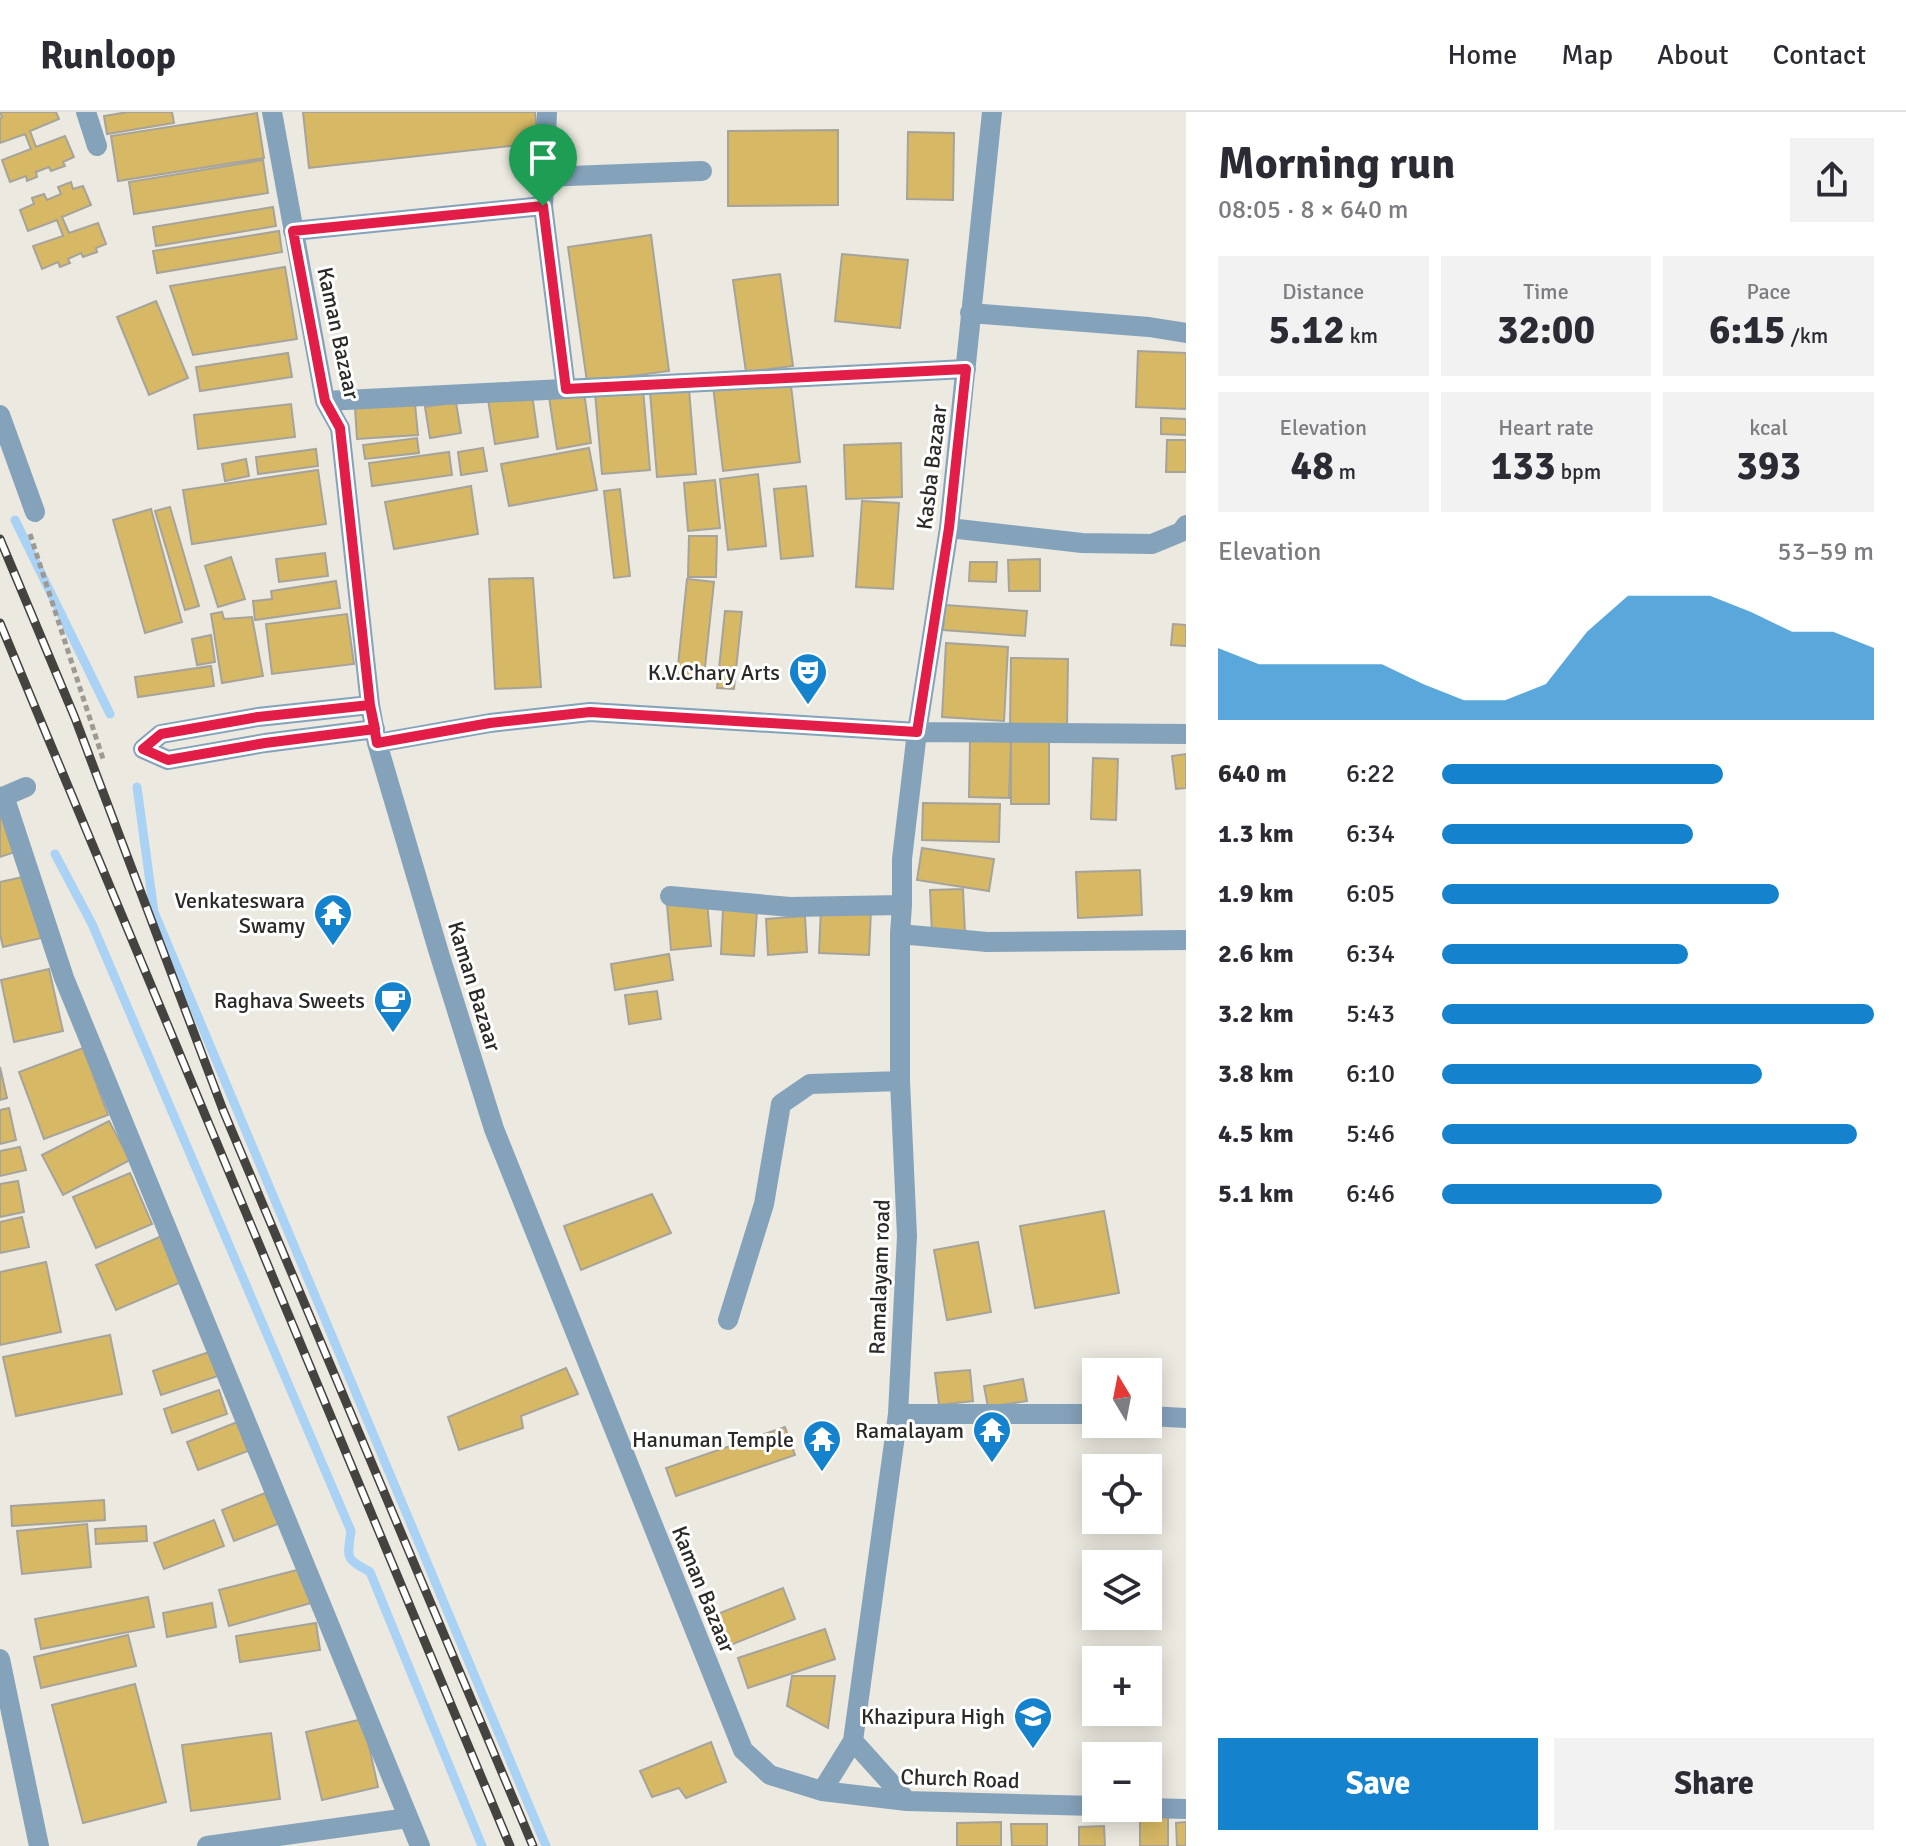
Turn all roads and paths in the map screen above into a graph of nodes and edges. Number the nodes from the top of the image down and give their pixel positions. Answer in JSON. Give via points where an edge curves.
{"nodes":[{"id":1,"x":86,"y":112,"type":"edge"},
{"id":2,"x":272,"y":112,"type":"edge"},
{"id":3,"x":547,"y":112,"type":"edge"},
{"id":4,"x":992,"y":112,"type":"edge"},
{"id":5,"x":97,"y":146,"type":"dead end"},
{"id":6,"x":702,"y":171,"type":"dead end"},
{"id":7,"x":543,"y":177,"type":"junction"},
{"id":8,"x":543,"y":206,"type":"junction"},
{"id":9,"x":293,"y":231,"type":"junction"},
{"id":10,"x":970,"y":313,"type":"junction"},
{"id":11,"x":1186,"y":333,"type":"edge"},
{"id":12,"x":966,"y":369,"type":"junction"},
{"id":13,"x":566,"y":389,"type":"junction"},
{"id":14,"x":325,"y":401,"type":"junction"},
{"id":15,"x":0,"y":415,"type":"edge"},
{"id":16,"x":32,"y":521,"type":"joint"},
{"id":17,"x":1186,"y":525,"type":"edge"},
{"id":18,"x":949,"y":528,"type":"junction"},
{"id":19,"x":370,"y":705,"type":"junction"},
{"id":20,"x":917,"y":732,"type":"junction"},
{"id":21,"x":1186,"y":734,"type":"edge"},
{"id":22,"x":376,"y":736,"type":"junction"},
{"id":23,"x":104,"y":762,"type":"dead end"},
{"id":24,"x":26,"y":787,"type":"dead end"},
{"id":25,"x":2,"y":797,"type":"edge"},
{"id":26,"x":670,"y":896,"type":"dead end"},
{"id":27,"x":902,"y":905,"type":"junction"},
{"id":28,"x":900,"y":934,"type":"junction"},
{"id":29,"x":1186,"y":940,"type":"edge"},
{"id":30,"x":900,"y":1081,"type":"junction"},
{"id":31,"x":728,"y":1320,"type":"dead end"},
{"id":32,"x":898,"y":1414,"type":"junction"},
{"id":33,"x":1082,"y":1414,"type":"edge"},
{"id":34,"x":1162,"y":1417,"type":"edge"},
{"id":35,"x":1186,"y":1418,"type":"edge"},
{"id":36,"x":0,"y":1659,"type":"edge"},
{"id":37,"x":853,"y":1741,"type":"junction"},
{"id":38,"x":822,"y":1791,"type":"junction"},
{"id":39,"x":907,"y":1801,"type":"junction"},
{"id":40,"x":1082,"y":1806,"type":"edge"},
{"id":41,"x":1162,"y":1808,"type":"edge"},
{"id":42,"x":1186,"y":1809,"type":"edge"},
{"id":43,"x":408,"y":1818,"type":"junction"},
{"id":44,"x":39,"y":1846,"type":"edge"},
{"id":45,"x":207,"y":1846,"type":"edge"},
{"id":46,"x":420,"y":1846,"type":"edge"}],
"edges":[{"from":1,"to":5,"type":"street"},
{"from":2,"to":9,"type":"street","name":"Kaman Bazaar"},
{"from":3,"to":7,"type":"street"},
{"from":4,"to":10,"type":"street","name":"Kasba Bazaar"},
{"from":6,"to":7,"type":"street"},
{"from":7,"to":8,"type":"street"},
{"from":8,"to":9,"type":"street"},
{"from":8,"to":13,"type":"street"},
{"from":9,"to":14,"type":"street","name":"Kaman Bazaar"},
{"from":10,"to":11,"type":"street"},
{"from":10,"to":12,"type":"street","name":"Kasba Bazaar"},
{"from":12,"to":13,"type":"street"},
{"from":12,"to":18,"type":"street","name":"Kasba Bazaar"},
{"from":13,"to":14,"type":"street"},
{"from":14,"to":19,"type":"street","name":"Kaman Bazaar","via":[[340,428]]},
{"from":15,"to":16,"type":"street"},
{"from":16,"to":23,"type":"path"},
{"from":17,"to":18,"type":"street","via":[[1152,544],[1082,543]]},
{"from":18,"to":20,"type":"street","name":"Kasba Bazaar"},
{"from":19,"to":22,"type":"street","name":"Kaman Bazaar"},
{"from":19,"to":22,"type":"street","via":[[161,734],[143,749],[168,760],[265,743]]},
{"from":20,"to":21,"type":"street"},
{"from":20,"to":22,"type":"street","via":[[590,712]]},
{"from":20,"to":27,"type":"street","name":"Ramalayam road"},
{"from":22,"to":38,"type":"street","name":"Kaman Bazaar","via":[[494,1129],[743,1750],[770,1775]]},
{"from":24,"to":25,"type":"street"},
{"from":25,"to":43,"type":"street","via":[[64,978]]},
{"from":26,"to":27,"type":"street","via":[[790,907]]},
{"from":27,"to":28,"type":"street","name":"Ramalayam road"},
{"from":28,"to":29,"type":"street","via":[[987,942]]},
{"from":28,"to":30,"type":"street","name":"Ramalayam road"},
{"from":30,"to":31,"type":"street","via":[[810,1084],[781,1104],[764,1204]]},
{"from":30,"to":32,"type":"street","name":"Ramalayam road","via":[[907,1236]]},
{"from":32,"to":33,"type":"street"},
{"from":32,"to":37,"type":"street","name":"Ramalayam road"},
{"from":34,"to":35,"type":"street"},
{"from":36,"to":44,"type":"street"},
{"from":37,"to":38,"type":"street"},
{"from":37,"to":39,"type":"street"},
{"from":38,"to":39,"type":"street","name":"Church Road"},
{"from":39,"to":40,"type":"street","name":"Church Road"},
{"from":41,"to":42,"type":"street"},
{"from":43,"to":45,"type":"street"},
{"from":43,"to":46,"type":"street"}]}
